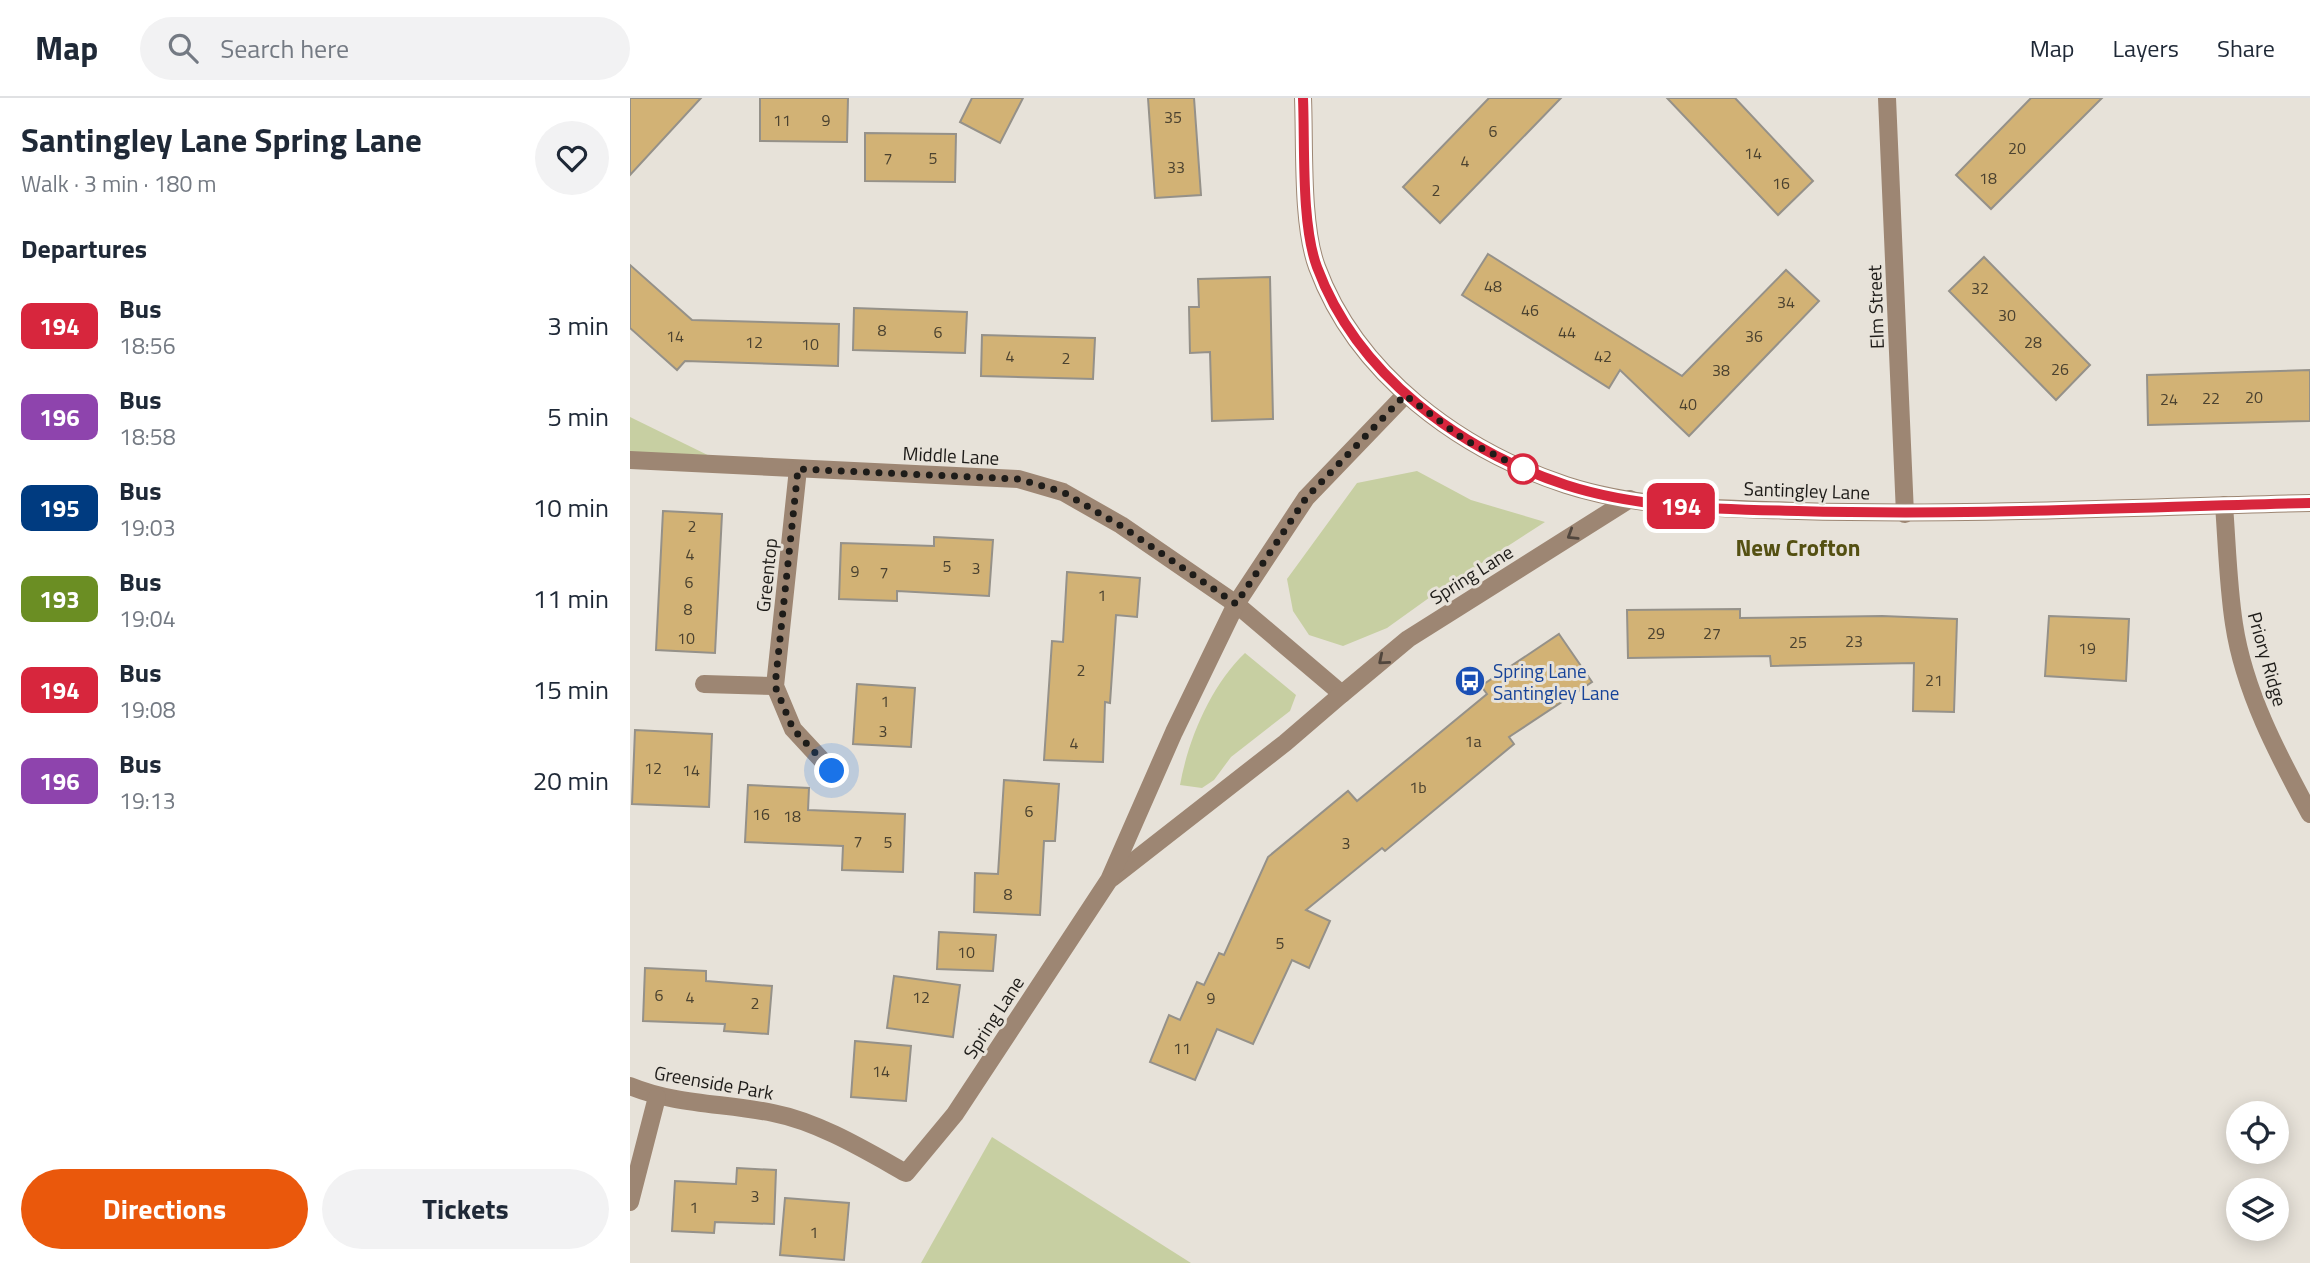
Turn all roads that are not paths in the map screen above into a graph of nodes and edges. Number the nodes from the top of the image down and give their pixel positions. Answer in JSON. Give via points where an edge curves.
{"nodes":[{"id":1,"x":1303,"y":98,"type":"edge"},
{"id":2,"x":1886,"y":98,"type":"edge"},
{"id":3,"x":1405,"y":395,"type":"junction"},
{"id":4,"x":630,"y":460,"type":"edge"},
{"id":5,"x":798,"y":469,"type":"junction"},
{"id":6,"x":1630,"y":499,"type":"junction"},
{"id":7,"x":2310,"y":503,"type":"edge"},
{"id":8,"x":2224,"y":505,"type":"junction"},
{"id":9,"x":1905,"y":514,"type":"junction"},
{"id":10,"x":1236,"y":604,"type":"junction"},
{"id":11,"x":704,"y":684,"type":"dead end"},
{"id":12,"x":775,"y":686,"type":"junction"},
{"id":13,"x":1342,"y":694,"type":"junction"},
{"id":14,"x":832,"y":771,"type":"dead end"},
{"id":15,"x":2310,"y":814,"type":"edge"},
{"id":16,"x":1109,"y":880,"type":"junction"},
{"id":17,"x":630,"y":1086,"type":"edge"},
{"id":18,"x":657,"y":1097,"type":"junction"},
{"id":19,"x":906,"y":1173,"type":"joint"},
{"id":20,"x":630,"y":1202,"type":"edge"}],
"edges":[{"from":1,"to":3,"type":"street","name":"Santingley Lane","via":[[1309,240],[1318,269],[1341,316]]},
{"from":2,"to":9,"type":"street","name":"Elm Street"},
{"from":3,"to":6,"type":"street","name":"Santingley Lane","via":[[1465,440],[1516,467],[1570,486]]},
{"from":3,"to":10,"type":"street","name":"Spring Lane","via":[[1306,498]]},
{"from":4,"to":5,"type":"street","name":"Middle Lane"},
{"from":5,"to":10,"type":"street","name":"Middle Lane","via":[[1018,479],[1063,492]]},
{"from":5,"to":12,"type":"street","name":"Greentop"},
{"from":6,"to":9,"type":"street","name":"Santingley Lane","via":[[1692,508]]},
{"from":6,"to":13,"type":"street","name":"Spring Lane","one_way":true,"via":[[1408,639]]},
{"from":7,"to":8,"type":"street","name":"Santingley Lane"},
{"from":8,"to":9,"type":"street","name":"Santingley Lane"},
{"from":8,"to":15,"type":"street","name":"Priory Ridge","via":[[2234,625],[2247,673],[2278,755]]},
{"from":10,"to":13,"type":"street"},
{"from":10,"to":16,"type":"street","name":"Spring Lane"},
{"from":11,"to":12,"type":"street"},
{"from":12,"to":14,"type":"street","name":"Greentop","via":[[793,729]]},
{"from":13,"to":16,"type":"street","name":"Spring Lane"},
{"from":16,"to":19,"type":"street","name":"Spring Lane","via":[[955,1114]]},
{"from":17,"to":18,"type":"street","name":"Greenside Park"},
{"from":18,"to":19,"type":"street","name":"Greenside Park","via":[[775,1113],[848,1140]]},
{"from":18,"to":20,"type":"street"}]}
